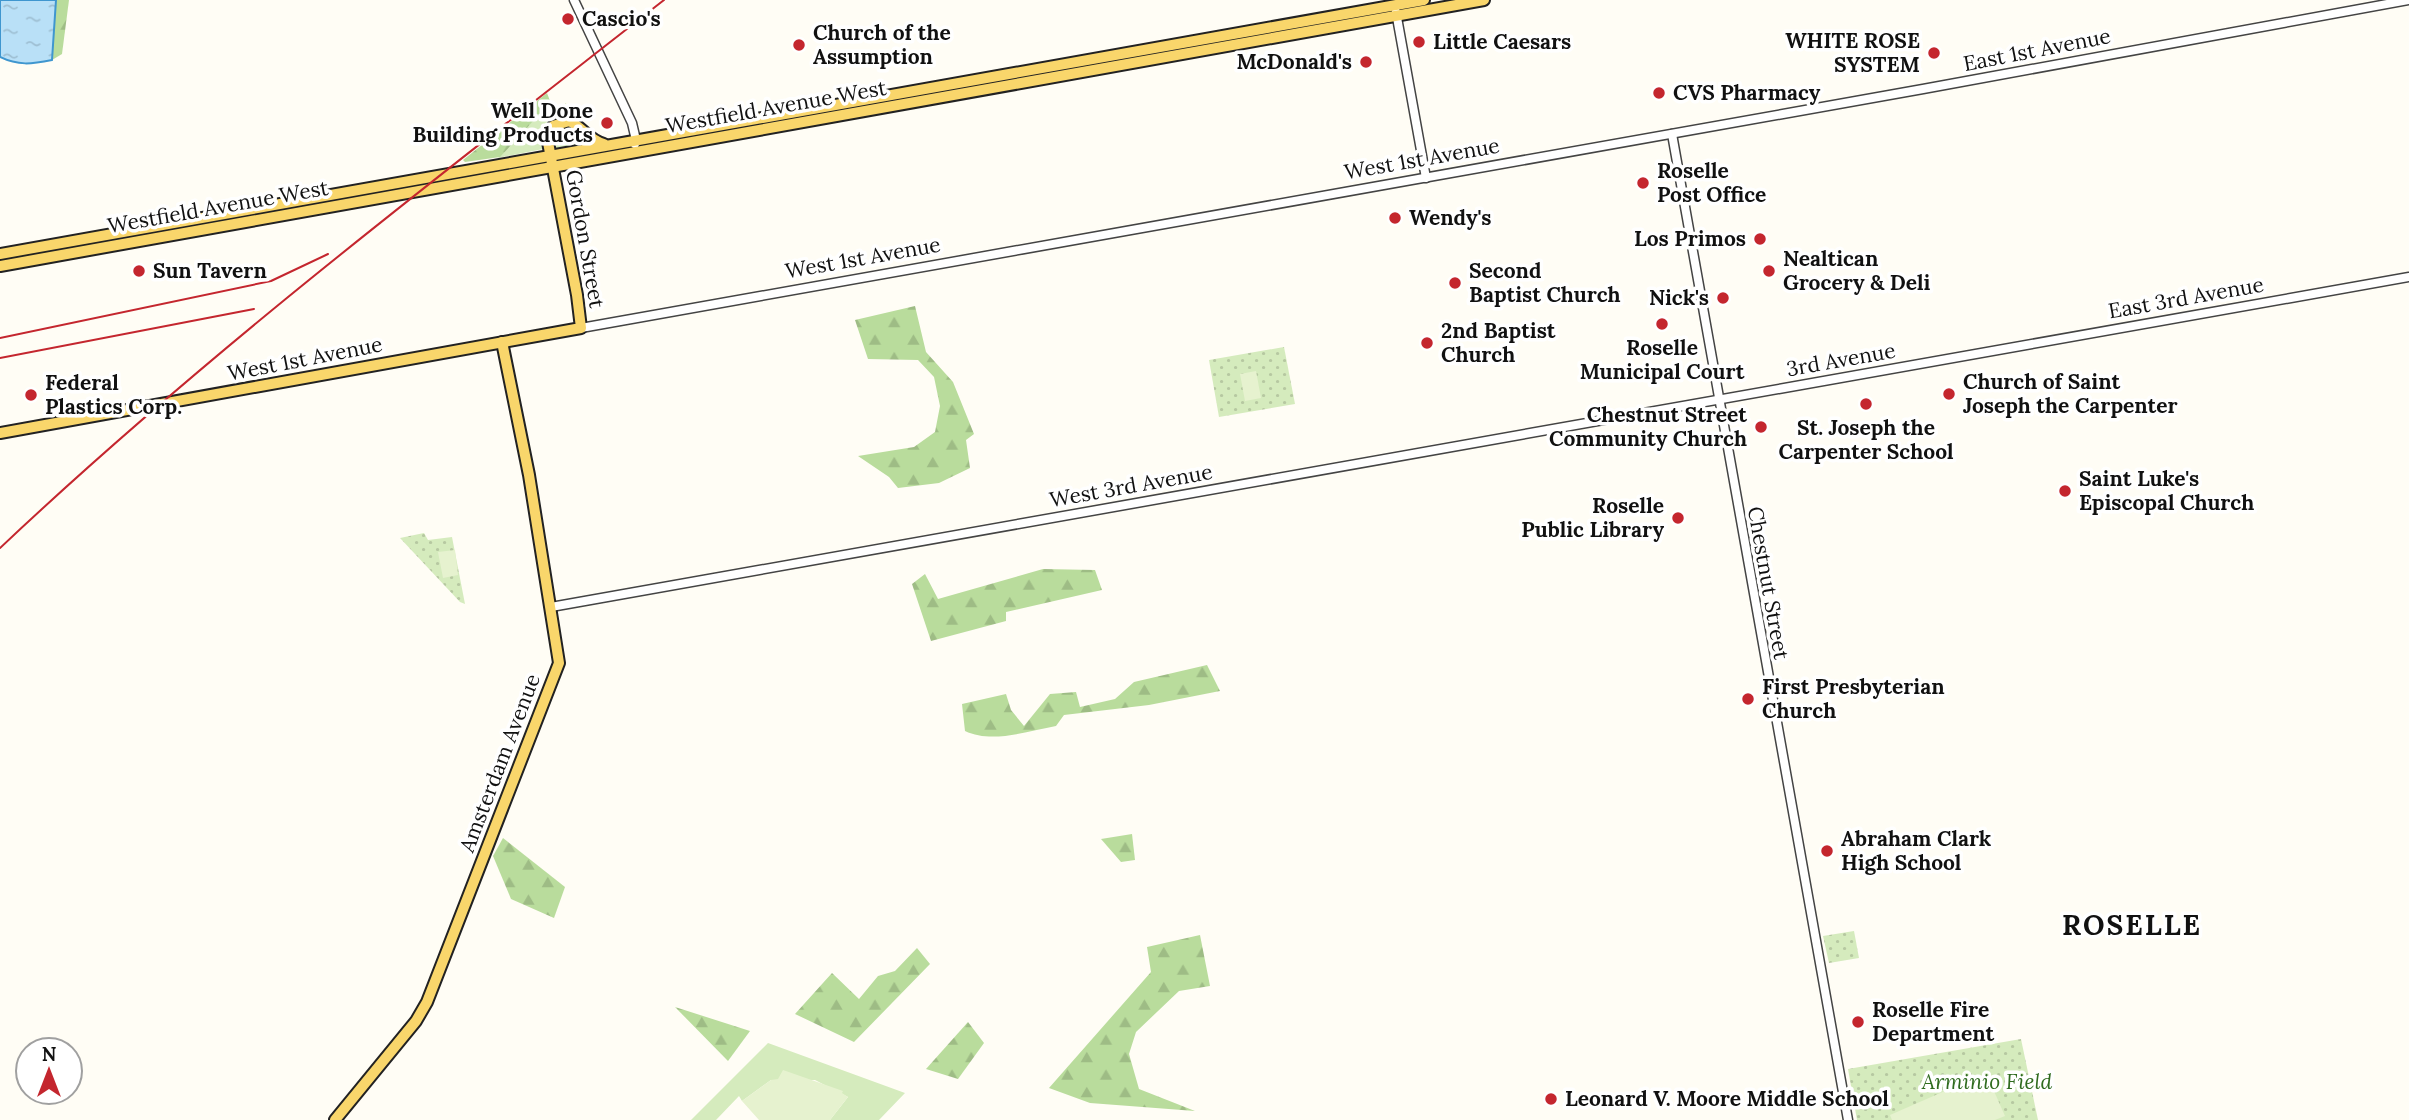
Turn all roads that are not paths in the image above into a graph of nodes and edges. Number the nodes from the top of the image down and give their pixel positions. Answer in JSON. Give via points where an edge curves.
{"nodes":[{"id":1,"x":574,"y":0,"type":"edge"},
{"id":2,"x":1423,"y":0,"type":"edge"},
{"id":3,"x":1483,"y":0,"type":"edge"},
{"id":4,"x":2409,"y":0,"type":"edge"},
{"id":5,"x":1396,"y":10,"type":"junction"},
{"id":6,"x":1089,"y":65,"type":"junction"},
{"id":7,"x":1672,"y":134,"type":"junction"},
{"id":8,"x":636,"y":140,"type":"junction"},
{"id":9,"x":610,"y":145,"type":"junction"},
{"id":10,"x":629,"y":152,"type":"junction"},
{"id":11,"x":552,"y":161,"type":"junction"},
{"id":12,"x":1426,"y":178,"type":"junction"},
{"id":13,"x":75,"y":246,"type":"junction"},
{"id":14,"x":0,"y":254,"type":"edge"},
{"id":15,"x":0,"y":266,"type":"edge"},
{"id":16,"x":2409,"y":276,"type":"edge"},
{"id":17,"x":581,"y":328,"type":"junction"},
{"id":18,"x":502,"y":342,"type":"junction"},
{"id":19,"x":1969,"y":355,"type":"joint"},
{"id":20,"x":1718,"y":400,"type":"junction"},
{"id":21,"x":0,"y":433,"type":"edge"},
{"id":22,"x":551,"y":607,"type":"junction"},
{"id":23,"x":335,"y":1120,"type":"edge"},
{"id":24,"x":1848,"y":1120,"type":"edge"}],
"edges":[{"from":1,"to":8,"type":"street"},
{"from":2,"to":5,"type":"main road","name":"Westfield Avenue West"},
{"from":3,"to":5,"type":"main road","name":"Westfield Avenue West"},
{"from":4,"to":7,"type":"street","name":"East 1st Avenue"},
{"from":5,"to":6,"type":"main road","name":"Westfield Avenue West"},
{"from":5,"to":12,"type":"street"},
{"from":6,"to":8,"type":"main road","name":"Westfield Avenue West"},
{"from":6,"to":10,"type":"main road","name":"Westfield Avenue West"},
{"from":7,"to":12,"type":"street","name":"West 1st Avenue"},
{"from":7,"to":20,"type":"street","name":"Chestnut Street"},
{"from":8,"to":9,"type":"main road","name":"Westfield Avenue West"},
{"from":8,"to":10,"type":"street"},
{"from":9,"to":11,"type":"main road","name":"Westfield Avenue West"},
{"from":9,"to":11,"type":"main road","name":"Gordon Street","via":[[591,139],[573,123],[561,122],[547,134]]},
{"from":10,"to":11,"type":"main road","name":"Westfield Avenue West"},
{"from":11,"to":13,"type":"main road","name":"Westfield Avenue West"},
{"from":11,"to":17,"type":"main road","name":"Gordon Street"},
{"from":12,"to":17,"type":"street","name":"West 1st Avenue"},
{"from":13,"to":14,"type":"main road"},
{"from":13,"to":15,"type":"main road"},
{"from":16,"to":19,"type":"street","name":"East 3rd Avenue"},
{"from":17,"to":18,"type":"main road","name":"West 1st Avenue"},
{"from":18,"to":21,"type":"main road","name":"West 1st Avenue"},
{"from":18,"to":22,"type":"main road","name":"Amsterdam Avenue"},
{"from":19,"to":20,"type":"street","name":"3rd Avenue"},
{"from":20,"to":22,"type":"street","name":"West 3rd Avenue"},
{"from":20,"to":24,"type":"street","name":"Chestnut Street"},
{"from":22,"to":23,"type":"main road","name":"Amsterdam Avenue","via":[[559,653],[557,672],[427,1002]]}]}
